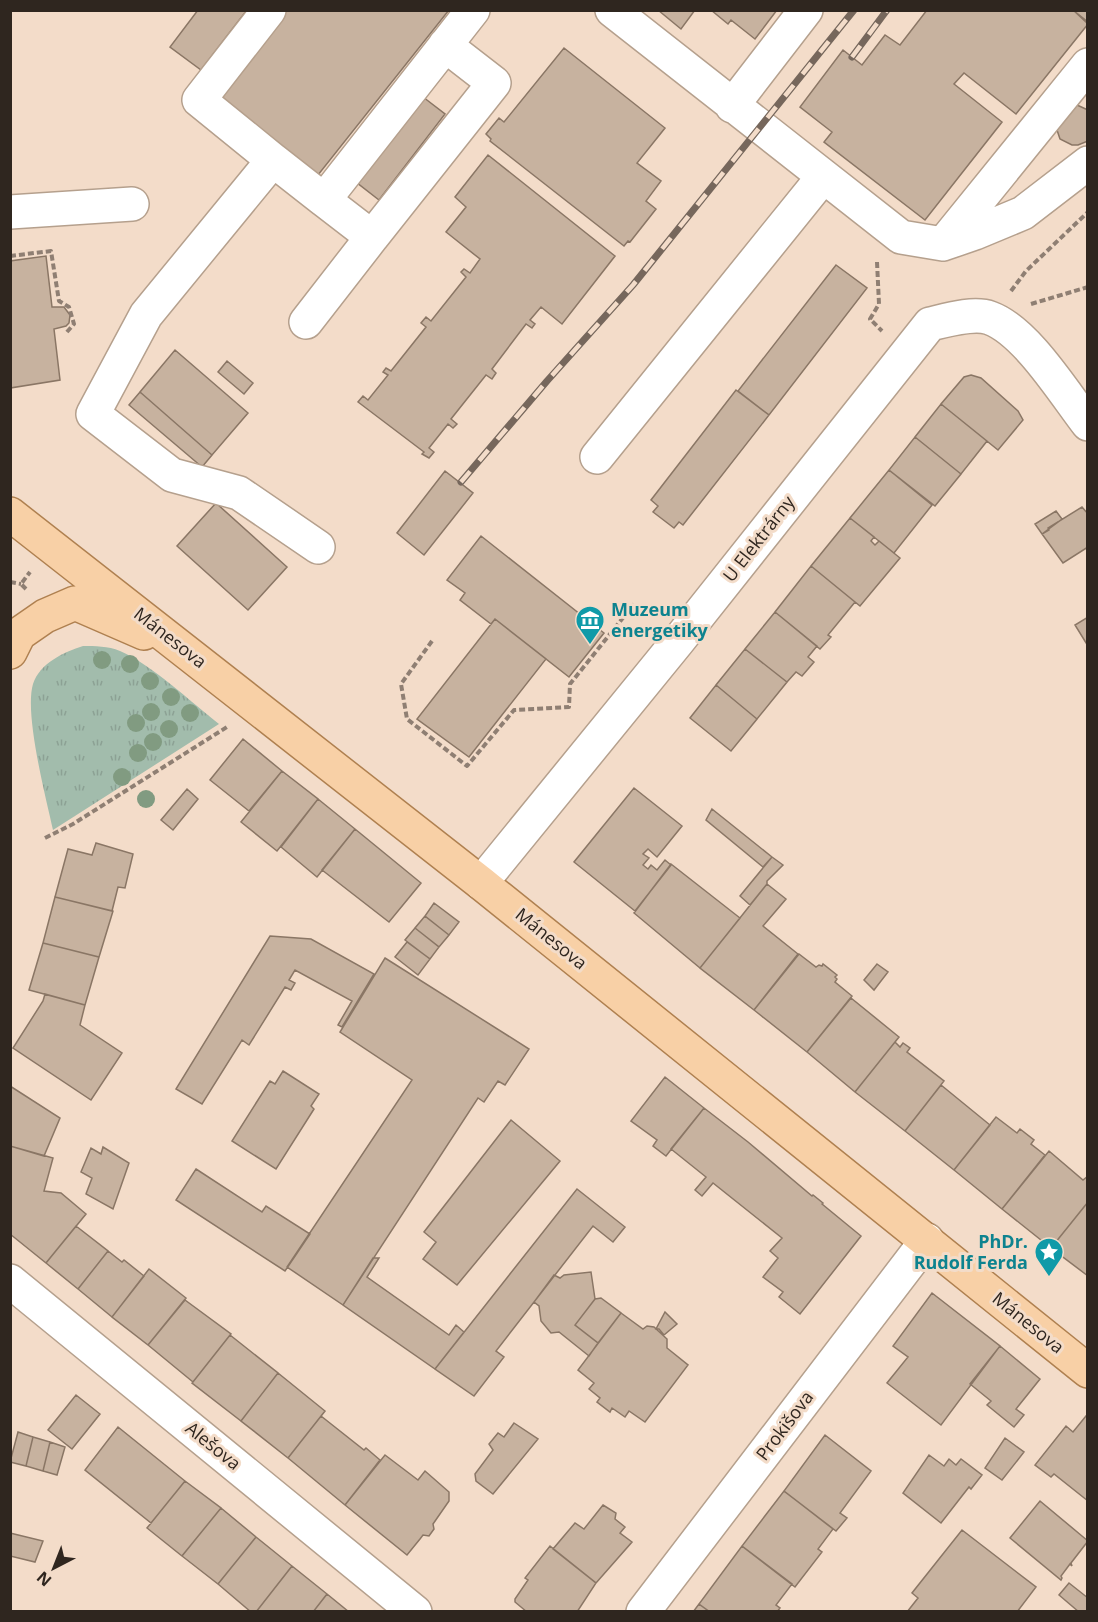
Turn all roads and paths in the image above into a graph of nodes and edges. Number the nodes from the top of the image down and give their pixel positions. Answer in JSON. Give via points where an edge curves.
{"nodes":[{"id":1,"x":269,"y":10,"type":"edge"},
{"id":2,"x":473,"y":10,"type":"edge"},
{"id":3,"x":612,"y":10,"type":"edge"},
{"id":4,"x":806,"y":10,"type":"edge"},
{"id":5,"x":446,"y":45,"type":"junction"},
{"id":6,"x":1088,"y":65,"type":"edge"},
{"id":7,"x":732,"y":106,"type":"junction"},
{"id":8,"x":273,"y":160,"type":"junction"},
{"id":9,"x":1088,"y":163,"type":"edge"},
{"id":10,"x":823,"y":177,"type":"junction"},
{"id":11,"x":324,"y":200,"type":"junction"},
{"id":12,"x":132,"y":204,"type":"dead end"},
{"id":13,"x":10,"y":212,"type":"edge"},
{"id":14,"x":1088,"y":212,"type":"edge"},
{"id":15,"x":890,"y":228,"type":"junction"},
{"id":16,"x":372,"y":237,"type":"junction"},
{"id":17,"x":943,"y":244,"type":"junction"},
{"id":18,"x":10,"y":256,"type":"edge"},
{"id":19,"x":1088,"y":287,"type":"edge"},
{"id":20,"x":990,"y":317,"type":"junction"},
{"id":21,"x":306,"y":322,"type":"dead end"},
{"id":22,"x":66,"y":333,"type":"dead end"},
{"id":23,"x":906,"y":354,"type":"junction"},
{"id":24,"x":1088,"y":424,"type":"edge"},
{"id":25,"x":597,"y":457,"type":"dead end"},
{"id":26,"x":10,"y":514,"type":"edge"},
{"id":27,"x":318,"y":548,"type":"dead end"},
{"id":28,"x":10,"y":582,"type":"edge"},
{"id":29,"x":21,"y":584,"type":"dead end"},
{"id":30,"x":634,"y":604,"type":"dead end"},
{"id":31,"x":432,"y":641,"type":"dead end"},
{"id":32,"x":10,"y":652,"type":"edge"},
{"id":33,"x":188,"y":652,"type":"junction"},
{"id":34,"x":231,"y":725,"type":"dead end"},
{"id":35,"x":45,"y":838,"type":"dead end"},
{"id":36,"x":481,"y":883,"type":"junction"},
{"id":37,"x":927,"y":1240,"type":"junction"},
{"id":38,"x":10,"y":1281,"type":"edge"},
{"id":39,"x":1088,"y":1371,"type":"edge"},
{"id":40,"x":415,"y":1611,"type":"edge"},
{"id":41,"x":643,"y":1611,"type":"edge"}],
"edges":[{"from":1,"to":8,"type":"street","via":[[199,100]]},
{"from":2,"to":5,"type":"street"},
{"from":3,"to":7,"type":"street"},
{"from":4,"to":7,"type":"street"},
{"from":5,"to":11,"type":"street"},
{"from":5,"to":16,"type":"street","via":[[494,83]]},
{"from":6,"to":17,"type":"street"},
{"from":7,"to":10,"type":"street"},
{"from":8,"to":11,"type":"street"},
{"from":8,"to":27,"type":"street","via":[[146,315],[93,414],[172,475],[239,492]]},
{"from":9,"to":17,"type":"street","via":[[1023,213]]},
{"from":10,"to":15,"type":"street"},
{"from":10,"to":25,"type":"street"},
{"from":11,"to":16,"type":"street"},
{"from":12,"to":13,"type":"street"},
{"from":14,"to":20,"type":"path","via":[[1026,272]]},
{"from":15,"to":17,"type":"street","via":[[901,237]]},
{"from":15,"to":23,"type":"path","via":[[877,244],[879,304],[870,318]]},
{"from":16,"to":21,"type":"street"},
{"from":18,"to":22,"type":"path","via":[[51,251],[59,302],[69,307],[74,324]]},
{"from":19,"to":20,"type":"path"},
{"from":20,"to":23,"type":"street","name":"U Elektrárny","via":[[965,316],[930,324]]},
{"from":20,"to":24,"type":"street","via":[[1024,339]]},
{"from":23,"to":36,"type":"street","name":"U Elektrárny"},
{"from":26,"to":33,"type":"main road","name":"Mánesova"},
{"from":28,"to":29,"type":"path"},
{"from":30,"to":31,"type":"path","via":[[570,684],[569,707],[514,710],[467,766],[407,719],[401,684]]},
{"from":32,"to":33,"type":"main road","via":[[19,634],[45,616],[75,603]]},
{"from":33,"to":36,"type":"main road","name":"Mánesova"},
{"from":34,"to":35,"type":"path"},
{"from":36,"to":37,"type":"main road","name":"Mánesova"},
{"from":37,"to":39,"type":"main road","name":"Mánesova"},
{"from":37,"to":41,"type":"street","name":"Prokišova"},
{"from":38,"to":40,"type":"street","name":"Alešova"}]}
